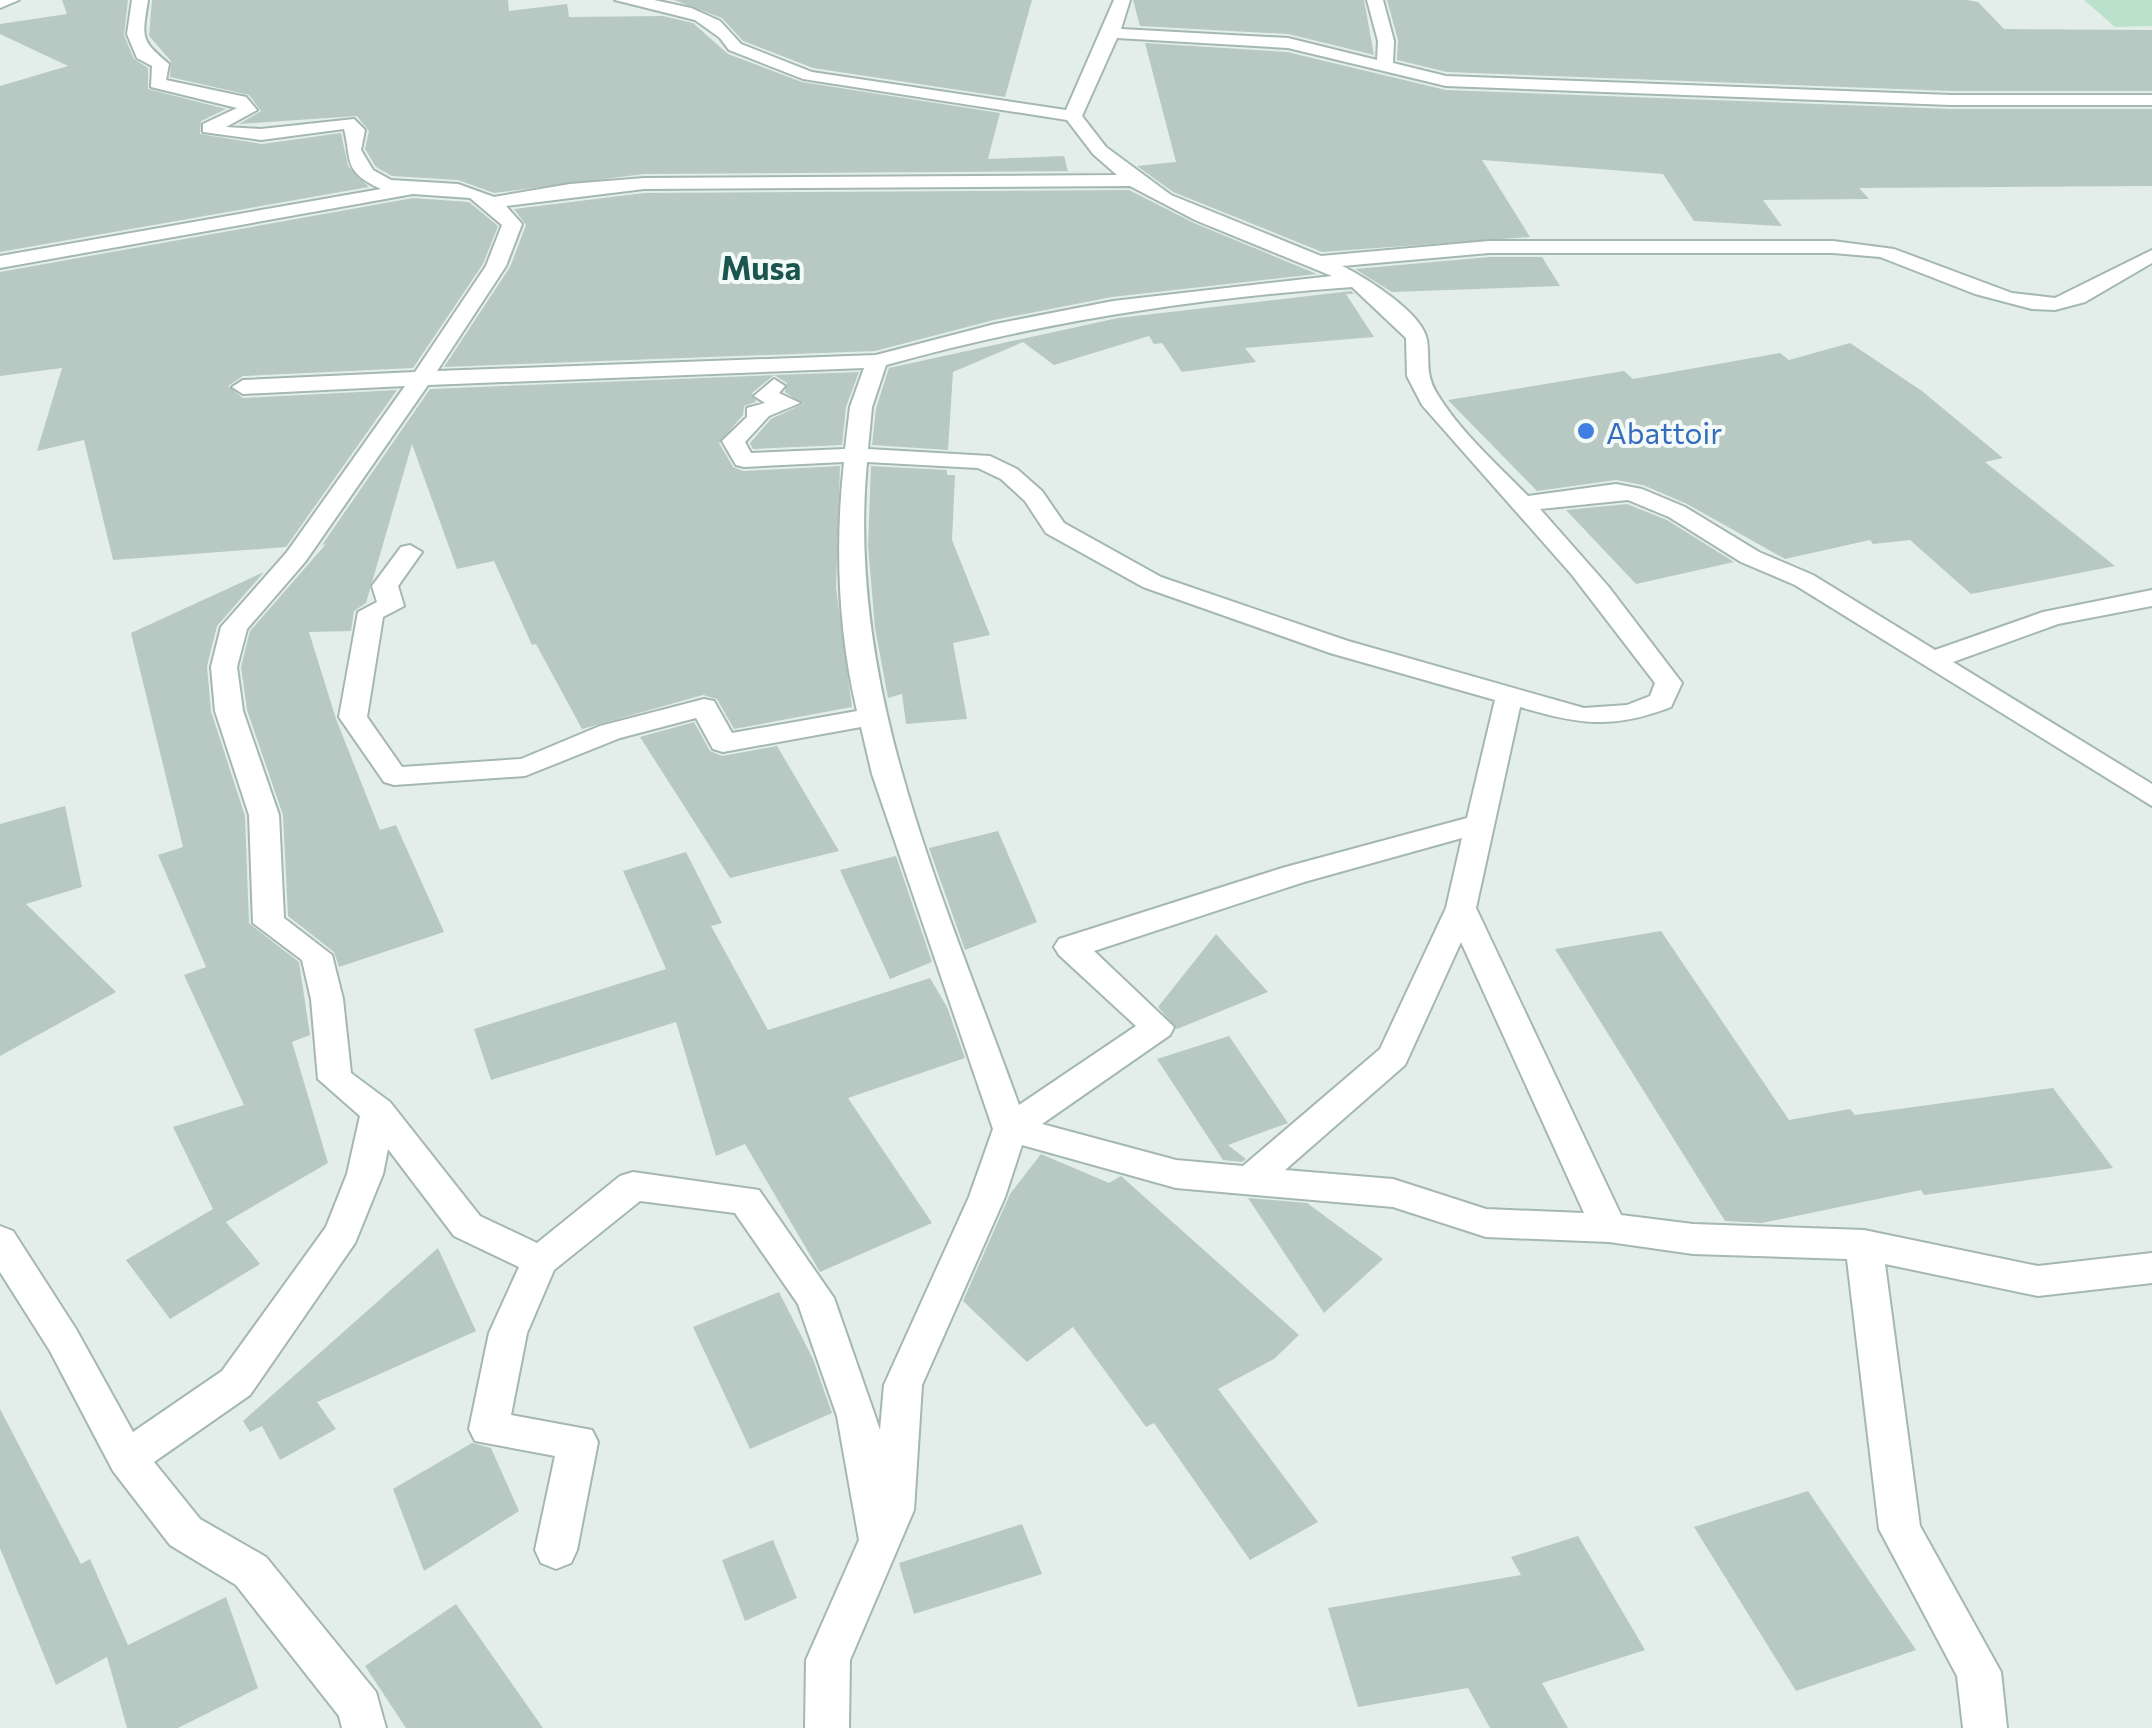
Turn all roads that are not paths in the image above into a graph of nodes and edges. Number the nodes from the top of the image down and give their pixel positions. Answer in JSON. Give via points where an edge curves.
{"nodes":[{"id":1,"x":11,"y":0,"type":"edge"},
{"id":2,"x":140,"y":0,"type":"edge"},
{"id":3,"x":623,"y":0,"type":"edge"},
{"id":4,"x":1122,"y":0,"type":"edge"},
{"id":5,"x":1375,"y":0,"type":"edge"},
{"id":6,"x":0,"y":3,"type":"edge"},
{"id":7,"x":1115,"y":34,"type":"junction"},
{"id":8,"x":1385,"y":65,"type":"junction"},
{"id":9,"x":2152,"y":100,"type":"edge"},
{"id":10,"x":1074,"y":116,"type":"junction"},
{"id":11,"x":1132,"y":180,"type":"junction"},
{"id":12,"x":423,"y":186,"type":"junction"},
{"id":13,"x":496,"y":202,"type":"junction"},
{"id":14,"x":2152,"y":256,"type":"edge"},
{"id":15,"x":0,"y":262,"type":"edge"},
{"id":16,"x":1316,"y":262,"type":"junction"},
{"id":17,"x":1357,"y":281,"type":"junction"},
{"id":18,"x":877,"y":361,"type":"junction"},
{"id":19,"x":421,"y":379,"type":"junction"},
{"id":20,"x":774,"y":386,"type":"dead end"},
{"id":21,"x":243,"y":387,"type":"dead end"},
{"id":22,"x":856,"y":455,"type":"junction"},
{"id":23,"x":1522,"y":504,"type":"junction"},
{"id":24,"x":410,"y":552,"type":"dead end"},
{"id":25,"x":2152,"y":598,"type":"edge"},
{"id":26,"x":1932,"y":660,"type":"junction"},
{"id":27,"x":1509,"y":697,"type":"junction"},
{"id":28,"x":872,"y":717,"type":"junction"},
{"id":29,"x":2152,"y":797,"type":"edge"},
{"id":30,"x":1482,"y":823,"type":"junction"},
{"id":31,"x":1461,"y":908,"type":"junction"},
{"id":32,"x":378,"y":1111,"type":"junction"},
{"id":33,"x":1010,"y":1129,"type":"junction"},
{"id":34,"x":1249,"y":1181,"type":"junction"},
{"id":35,"x":1608,"y":1228,"type":"junction"},
{"id":36,"x":0,"y":1241,"type":"edge"},
{"id":37,"x":1864,"y":1245,"type":"junction"},
{"id":38,"x":540,"y":1261,"type":"junction"},
{"id":39,"x":2152,"y":1268,"type":"edge"},
{"id":40,"x":127,"y":1459,"type":"junction"},
{"id":41,"x":881,"y":1544,"type":"junction"},
{"id":42,"x":556,"y":1550,"type":"dead end"},
{"id":43,"x":364,"y":1728,"type":"edge"},
{"id":44,"x":828,"y":1728,"type":"edge"},
{"id":45,"x":1985,"y":1728,"type":"edge"}],
"edges":[{"from":1,"to":6,"type":"street"},
{"from":2,"to":12,"type":"street","via":[[135,34],[143,55],[162,64],[157,84],[240,101],[248,110],[209,128],[267,136],[348,123],[356,130],[352,150],[368,176]]},
{"from":3,"to":10,"type":"street","via":[[707,18],[735,47],[809,76]]},
{"from":4,"to":7,"type":"street"},
{"from":5,"to":8,"type":"street"},
{"from":7,"to":8,"type":"street","via":[[1288,43]]},
{"from":7,"to":10,"type":"street","via":[[1088,70]]},
{"from":8,"to":9,"type":"street","via":[[1446,82],[1951,100]]},
{"from":10,"to":11,"type":"street","via":[[1094,150]]},
{"from":11,"to":13,"type":"street","via":[[642,183],[557,188]]},
{"from":11,"to":16,"type":"street","via":[[1200,217]]},
{"from":12,"to":13,"type":"street","via":[[471,191]]},
{"from":12,"to":15,"type":"street"},
{"from":13,"to":19,"type":"street","via":[[512,224],[496,266]]},
{"from":14,"to":16,"type":"street","via":[[2077,299],[2035,303],[1974,288],[1884,252],[1833,247],[1488,247]]},
{"from":16,"to":17,"type":"street"},
{"from":17,"to":18,"type":"street","via":[[1200,292],[1026,322]]},
{"from":17,"to":23,"type":"street","via":[[1391,306],[1417,338],[1414,369],[1424,390]]},
{"from":18,"to":19,"type":"street"},
{"from":18,"to":22,"type":"street","via":[[861,407]]},
{"from":19,"to":21,"type":"street"},
{"from":19,"to":32,"type":"street","via":[[296,556],[234,627],[224,666],[229,711],[264,815],[268,922],[316,956],[335,1079]]},
{"from":20,"to":22,"type":"street","via":[[765,396],[788,403],[755,413],[759,418],[733,441],[744,460]]},
{"from":22,"to":27,"type":"street","via":[[982,461],[1034,496],[1055,528],[1152,582]]},
{"from":22,"to":28,"type":"street","via":[[851,591]]},
{"from":23,"to":26,"type":"street","via":[[1634,494],[1804,580]]},
{"from":23,"to":27,"type":"street","via":[[1595,584],[1669,683],[1662,701],[1631,713],[1583,716]]},
{"from":24,"to":28,"type":"street","via":[[385,586],[391,606],[371,612],[353,716],[394,776],[525,767],[610,732],[704,707],[723,743]]},
{"from":25,"to":26,"type":"street","via":[[2052,616]]},
{"from":26,"to":29,"type":"street"},
{"from":27,"to":30,"type":"street"},
{"from":28,"to":33,"type":"street"},
{"from":30,"to":31,"type":"street"},
{"from":30,"to":33,"type":"street","via":[[1070,947],[1158,1027]]},
{"from":31,"to":34,"type":"street","via":[[1394,1056]]},
{"from":31,"to":35,"type":"street"},
{"from":32,"to":38,"type":"street","via":[[467,1226]]},
{"from":32,"to":40,"type":"street","via":[[365,1174],[342,1233],[236,1383]]},
{"from":33,"to":34,"type":"street","via":[[1176,1174]]},
{"from":33,"to":41,"type":"street","via":[[987,1197],[903,1385],[893,1510]]},
{"from":34,"to":35,"type":"street","via":[[1393,1193],[1486,1223]]},
{"from":35,"to":37,"type":"street","via":[[1693,1239]]},
{"from":36,"to":40,"type":"street"},
{"from":37,"to":39,"type":"street","via":[[2038,1281]]},
{"from":37,"to":45,"type":"street","via":[[1900,1529],[1980,1672]]},
{"from":38,"to":41,"type":"street","via":[[633,1186],[746,1200],[815,1298],[857,1416]]},
{"from":38,"to":42,"type":"street","via":[[508,1333],[488,1429],[578,1442]]},
{"from":40,"to":43,"type":"street","via":[[185,1532],[252,1571],[360,1707]]},
{"from":41,"to":44,"type":"street","via":[[828,1660]]}]}
